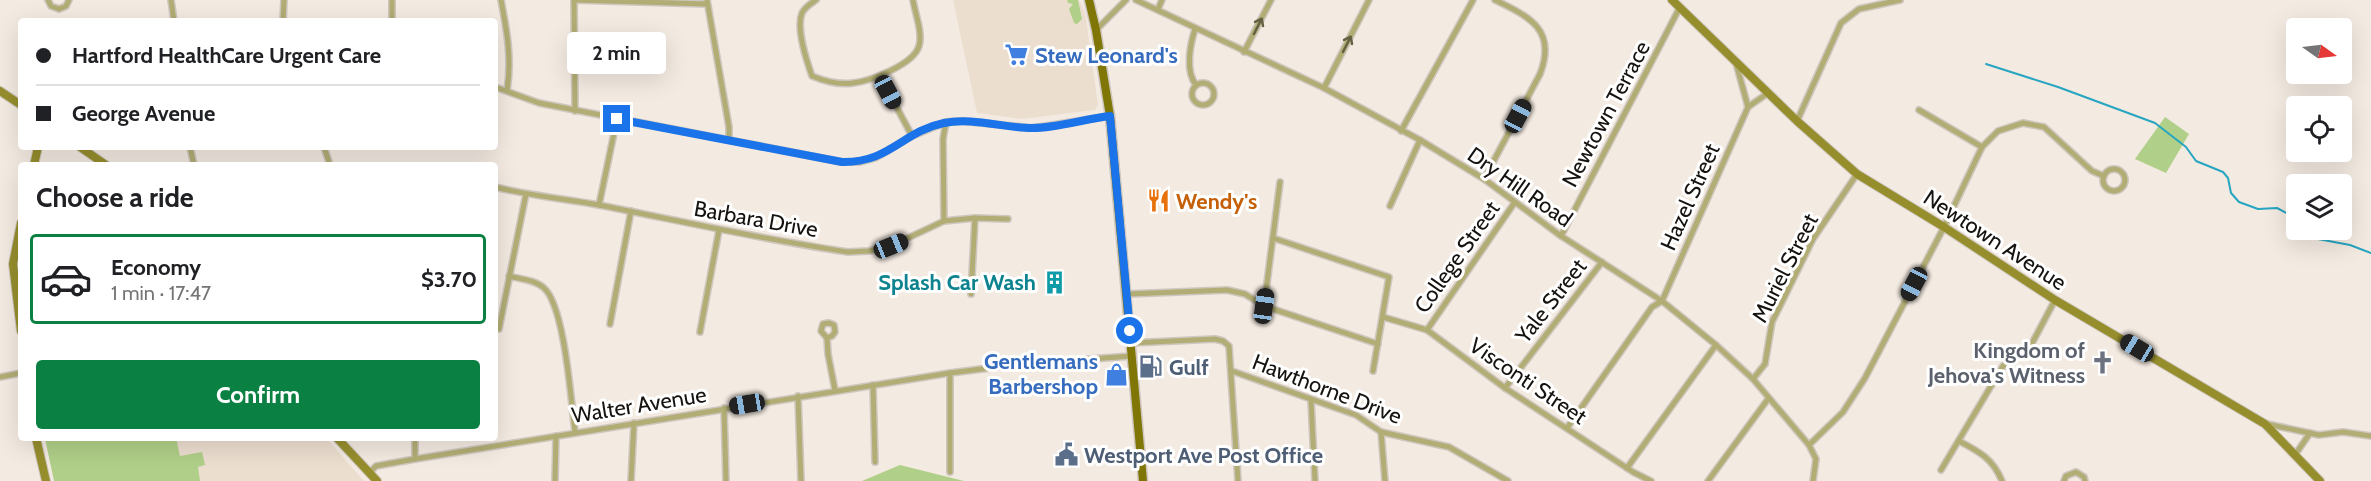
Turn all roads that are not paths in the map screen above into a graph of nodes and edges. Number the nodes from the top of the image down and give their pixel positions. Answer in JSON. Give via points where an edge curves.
{"nodes":[{"id":1,"x":48,"y":0,"type":"edge"},
{"id":2,"x":69,"y":0,"type":"edge"},
{"id":3,"x":171,"y":0,"type":"edge"},
{"id":4,"x":284,"y":0,"type":"edge"},
{"id":5,"x":392,"y":0,"type":"edge"},
{"id":6,"x":501,"y":0,"type":"edge"},
{"id":7,"x":574,"y":0,"type":"edge"},
{"id":8,"x":816,"y":0,"type":"edge"},
{"id":9,"x":913,"y":0,"type":"edge"},
{"id":10,"x":1089,"y":0,"type":"edge"},
{"id":11,"x":1126,"y":0,"type":"edge"},
{"id":12,"x":1136,"y":0,"type":"edge"},
{"id":13,"x":1162,"y":0,"type":"edge"},
{"id":14,"x":1271,"y":0,"type":"edge"},
{"id":15,"x":1369,"y":0,"type":"edge"},
{"id":16,"x":1473,"y":0,"type":"edge"},
{"id":17,"x":1496,"y":0,"type":"edge"},
{"id":18,"x":1672,"y":0,"type":"edge"},
{"id":19,"x":1900,"y":0,"type":"edge"},
{"id":20,"x":707,"y":2,"type":"edge"},
{"id":21,"x":1680,"y":7,"type":"junction"},
{"id":22,"x":1158,"y":9,"type":"junction"},
{"id":23,"x":174,"y":18,"type":"edge"},
{"id":24,"x":283,"y":18,"type":"edge"},
{"id":25,"x":392,"y":18,"type":"edge"},
{"id":26,"x":1195,"y":28,"type":"junction"},
{"id":27,"x":1096,"y":30,"type":"junction"},
{"id":28,"x":1244,"y":52,"type":"junction"},
{"id":29,"x":1735,"y":61,"type":"junction"},
{"id":30,"x":880,"y":76,"type":"junction"},
{"id":31,"x":1196,"y":85,"type":"junction"},
{"id":32,"x":498,"y":88,"type":"edge"},
{"id":33,"x":1324,"y":88,"type":"junction"},
{"id":34,"x":0,"y":90,"type":"edge"},
{"id":35,"x":507,"y":91,"type":"junction"},
{"id":36,"x":1768,"y":93,"type":"junction"},
{"id":37,"x":18,"y":103,"type":"edge"},
{"id":38,"x":1748,"y":107,"type":"junction"},
{"id":39,"x":1919,"y":110,"type":"dead end"},
{"id":40,"x":575,"y":111,"type":"junction"},
{"id":41,"x":1110,"y":116,"type":"junction"},
{"id":42,"x":617,"y":119,"type":"junction"},
{"id":43,"x":1797,"y":121,"type":"junction"},
{"id":44,"x":946,"y":122,"type":"junction"},
{"id":45,"x":1401,"y":131,"type":"junction"},
{"id":46,"x":912,"y":136,"type":"junction"},
{"id":47,"x":729,"y":139,"type":"junction"},
{"id":48,"x":1420,"y":140,"type":"junction"},
{"id":49,"x":1982,"y":147,"type":"junction"},
{"id":50,"x":84,"y":150,"type":"edge"},
{"id":51,"x":102,"y":162,"type":"edge"},
{"id":52,"x":1857,"y":174,"type":"junction"},
{"id":53,"x":2104,"y":176,"type":"junction"},
{"id":54,"x":1484,"y":179,"type":"junction"},
{"id":55,"x":1280,"y":182,"type":"dead end"},
{"id":56,"x":498,"y":188,"type":"edge"},
{"id":57,"x":526,"y":194,"type":"junction"},
{"id":58,"x":1515,"y":202,"type":"junction"},
{"id":59,"x":600,"y":205,"type":"junction"},
{"id":60,"x":1390,"y":206,"type":"dead end"},
{"id":61,"x":631,"y":211,"type":"junction"},
{"id":62,"x":975,"y":218,"type":"junction"},
{"id":63,"x":1008,"y":219,"type":"dead end"},
{"id":64,"x":944,"y":221,"type":"junction"},
{"id":65,"x":1944,"y":227,"type":"junction"},
{"id":66,"x":719,"y":230,"type":"junction"},
{"id":67,"x":1561,"y":236,"type":"junction"},
{"id":68,"x":18,"y":238,"type":"edge"},
{"id":69,"x":1274,"y":238,"type":"junction"},
{"id":70,"x":1602,"y":262,"type":"junction"},
{"id":71,"x":510,"y":276,"type":"junction"},
{"id":72,"x":971,"y":294,"type":"dead end"},
{"id":73,"x":1128,"y":294,"type":"junction"},
{"id":74,"x":2055,"y":300,"type":"junction"},
{"id":75,"x":1662,"y":301,"type":"junction"},
{"id":76,"x":18,"y":306,"type":"edge"},
{"id":77,"x":1264,"y":306,"type":"junction"},
{"id":78,"x":1383,"y":317,"type":"junction"},
{"id":79,"x":610,"y":324,"type":"dead end"},
{"id":80,"x":499,"y":329,"type":"dead end"},
{"id":81,"x":1427,"y":330,"type":"junction"},
{"id":82,"x":700,"y":332,"type":"dead end"},
{"id":83,"x":827,"y":338,"type":"dead end"},
{"id":84,"x":1131,"y":343,"type":"junction"},
{"id":85,"x":1378,"y":344,"type":"junction"},
{"id":86,"x":1716,"y":345,"type":"junction"},
{"id":87,"x":1132,"y":356,"type":"junction"},
{"id":88,"x":1232,"y":371,"type":"junction"},
{"id":89,"x":1373,"y":371,"type":"dead end"},
{"id":90,"x":18,"y":373,"type":"edge"},
{"id":91,"x":950,"y":373,"type":"junction"},
{"id":92,"x":0,"y":376,"type":"edge"},
{"id":93,"x":1752,"y":380,"type":"junction"},
{"id":94,"x":873,"y":385,"type":"junction"},
{"id":95,"x":1505,"y":388,"type":"junction"},
{"id":96,"x":834,"y":390,"type":"junction"},
{"id":97,"x":798,"y":396,"type":"junction"},
{"id":98,"x":1768,"y":399,"type":"junction"},
{"id":99,"x":1311,"y":400,"type":"junction"},
{"id":100,"x":724,"y":408,"type":"junction"},
{"id":101,"x":634,"y":423,"type":"junction"},
{"id":102,"x":2265,"y":424,"type":"junction"},
{"id":103,"x":1567,"y":428,"type":"junction"},
{"id":104,"x":575,"y":432,"type":"junction"},
{"id":105,"x":1382,"y":432,"type":"junction"},
{"id":106,"x":2310,"y":433,"type":"junction"},
{"id":107,"x":556,"y":436,"type":"junction"},
{"id":108,"x":2371,"y":436,"type":"edge"},
{"id":109,"x":37,"y":441,"type":"edge"},
{"id":110,"x":340,"y":441,"type":"edge"},
{"id":111,"x":415,"y":441,"type":"edge"},
{"id":112,"x":1959,"y":441,"type":"junction"},
{"id":113,"x":1809,"y":445,"type":"junction"},
{"id":114,"x":2295,"y":455,"type":"junction"},
{"id":115,"x":415,"y":459,"type":"junction"},
{"id":116,"x":875,"y":462,"type":"dead end"},
{"id":117,"x":1630,"y":470,"type":"junction"},
{"id":118,"x":1941,"y":470,"type":"dead end"},
{"id":119,"x":369,"y":472,"type":"junction"},
{"id":120,"x":950,"y":472,"type":"dead end"},
{"id":121,"x":46,"y":481,"type":"edge"},
{"id":122,"x":377,"y":481,"type":"edge"},
{"id":123,"x":555,"y":481,"type":"edge"},
{"id":124,"x":631,"y":481,"type":"edge"},
{"id":125,"x":726,"y":481,"type":"edge"},
{"id":126,"x":801,"y":481,"type":"edge"},
{"id":127,"x":1143,"y":481,"type":"edge"},
{"id":128,"x":1238,"y":481,"type":"edge"},
{"id":129,"x":1315,"y":481,"type":"edge"},
{"id":130,"x":1385,"y":481,"type":"edge"},
{"id":131,"x":1508,"y":481,"type":"edge"},
{"id":132,"x":1631,"y":481,"type":"edge"},
{"id":133,"x":1652,"y":481,"type":"edge"},
{"id":134,"x":1708,"y":481,"type":"edge"},
{"id":135,"x":1813,"y":481,"type":"edge"},
{"id":136,"x":2002,"y":481,"type":"edge"},
{"id":137,"x":2064,"y":481,"type":"edge"},
{"id":138,"x":2085,"y":481,"type":"edge"},
{"id":139,"x":2320,"y":481,"type":"edge"}],
"edges":[{"from":1,"to":2,"type":"street","via":[[58,9]]},
{"from":3,"to":23,"type":"street"},
{"from":4,"to":24,"type":"street"},
{"from":5,"to":25,"type":"street"},
{"from":6,"to":35,"type":"street","via":[[509,39]]},
{"from":7,"to":20,"type":"street"},
{"from":7,"to":40,"type":"street"},
{"from":8,"to":30,"type":"street","via":[[802,14],[800,25],[812,76],[853,83]]},
{"from":9,"to":30,"type":"street","via":[[920,45],[914,56]]},
{"from":10,"to":27,"type":"main road"},
{"from":11,"to":27,"type":"street"},
{"from":12,"to":22,"type":"street","name":"Dry Hill Road"},
{"from":13,"to":22,"type":"street"},
{"from":28,"to":14,"type":"street","one_way":true},
{"from":33,"to":15,"type":"street","one_way":true},
{"from":16,"to":45,"type":"street"},
{"from":17,"to":54,"type":"street","via":[[1534,22],[1545,44],[1545,60]]},
{"from":18,"to":21,"type":"main road","name":"Newtown Avenue"},
{"from":19,"to":43,"type":"street","via":[[1859,9],[1841,23]]},
{"from":20,"to":47,"type":"street"},
{"from":21,"to":29,"type":"main road","name":"Newtown Avenue"},
{"from":21,"to":67,"type":"street","name":"Newtown Terrace"},
{"from":22,"to":26,"type":"street","name":"Dry Hill Road"},
{"from":26,"to":28,"type":"street","name":"Dry Hill Road"},
{"from":26,"to":31,"type":"street","via":[[1190,71]]},
{"from":27,"to":41,"type":"main road"},
{"from":28,"to":33,"type":"street","name":"Dry Hill Road"},
{"from":29,"to":36,"type":"main road","name":"Newtown Avenue"},
{"from":29,"to":38,"type":"street"},
{"from":30,"to":46,"type":"street"},
{"from":31,"to":31,"type":"street","via":[[1206,83],[1212,87],[1212,100],[1206,104],[1196,102],[1192,92]]},
{"from":32,"to":35,"type":"street"},
{"from":33,"to":45,"type":"street","name":"Dry Hill Road"},
{"from":34,"to":37,"type":"main road"},
{"from":35,"to":40,"type":"street"},
{"from":36,"to":38,"type":"street"},
{"from":36,"to":43,"type":"main road","name":"Newtown Avenue"},
{"from":38,"to":75,"type":"street","name":"Hazel Street"},
{"from":39,"to":49,"type":"street"},
{"from":40,"to":42,"type":"street"},
{"from":41,"to":44,"type":"street","via":[[1033,128]]},
{"from":41,"to":73,"type":"main road"},
{"from":42,"to":47,"type":"street"},
{"from":42,"to":59,"type":"street"},
{"from":43,"to":52,"type":"main road","name":"Newtown Avenue"},
{"from":44,"to":46,"type":"street"},
{"from":44,"to":64,"type":"street"},
{"from":45,"to":48,"type":"street","name":"Dry Hill Road"},
{"from":46,"to":47,"type":"street","via":[[875,158],[860,162],[842,162]]},
{"from":48,"to":54,"type":"street","name":"Dry Hill Road"},
{"from":48,"to":60,"type":"street"},
{"from":49,"to":53,"type":"street","via":[[1998,131],[2023,123],[2044,127],[2092,171]]},
{"from":49,"to":65,"type":"street"},
{"from":50,"to":51,"type":"main road"},
{"from":52,"to":65,"type":"main road","name":"Newtown Avenue"},
{"from":52,"to":93,"type":"street","name":"Muriel Street","via":[[1813,239],[1772,322],[1765,364]]},
{"from":53,"to":53,"type":"street","via":[[2110,191],[2124,186],[2125,177],[2119,170],[2110,169]]},
{"from":54,"to":58,"type":"street","name":"Dry Hill Road"},
{"from":55,"to":69,"type":"street"},
{"from":56,"to":57,"type":"street","name":"Barbara Drive"},
{"from":57,"to":59,"type":"street","name":"Barbara Drive"},
{"from":57,"to":71,"type":"street"},
{"from":58,"to":67,"type":"street","name":"Dry Hill Road"},
{"from":58,"to":81,"type":"street","name":"College Street"},
{"from":59,"to":61,"type":"street","name":"Barbara Drive"},
{"from":61,"to":66,"type":"street","name":"Barbara Drive"},
{"from":61,"to":79,"type":"street"},
{"from":62,"to":63,"type":"street","name":"Barbara Drive"},
{"from":62,"to":64,"type":"street","name":"Barbara Drive"},
{"from":62,"to":72,"type":"street"},
{"from":64,"to":66,"type":"street","name":"Barbara Drive","via":[[891,246],[848,252]]},
{"from":65,"to":74,"type":"main road","name":"Newtown Avenue"},
{"from":65,"to":113,"type":"street","via":[[1844,412]]},
{"from":66,"to":82,"type":"street"},
{"from":67,"to":70,"type":"street","name":"Dry Hill Road"},
{"from":68,"to":76,"type":"main road","via":[[13,264]]},
{"from":69,"to":77,"type":"street"},
{"from":69,"to":78,"type":"street","via":[[1389,277]]},
{"from":70,"to":75,"type":"street","name":"Dry Hill Road"},
{"from":70,"to":95,"type":"street","name":"Yale Street"},
{"from":71,"to":80,"type":"street"},
{"from":71,"to":104,"type":"street","via":[[539,284],[549,293],[564,348]]},
{"from":73,"to":77,"type":"street","via":[[1227,290],[1245,294]]},
{"from":73,"to":84,"type":"main road"},
{"from":74,"to":102,"type":"main road","name":"Newtown Avenue"},
{"from":74,"to":112,"type":"street","via":[[2030,347],[2003,366]]},
{"from":75,"to":86,"type":"street","name":"Dry Hill Road"},
{"from":75,"to":103,"type":"street","via":[[1652,307]]},
{"from":77,"to":85,"type":"street"},
{"from":78,"to":81,"type":"street","name":"Visconti Street"},
{"from":78,"to":85,"type":"street"},
{"from":81,"to":95,"type":"street","name":"Visconti Street"},
{"from":83,"to":96,"type":"street"},
{"from":84,"to":87,"type":"main road"},
{"from":84,"to":88,"type":"street","via":[[1223,341],[1229,346]]},
{"from":85,"to":89,"type":"street"},
{"from":86,"to":93,"type":"street","name":"Dry Hill Road"},
{"from":86,"to":117,"type":"street"},
{"from":87,"to":91,"type":"street","name":"Walter Avenue"},
{"from":87,"to":127,"type":"main road"},
{"from":88,"to":99,"type":"street","name":"Hawthorne Drive"},
{"from":88,"to":128,"type":"street"},
{"from":90,"to":92,"type":"street"},
{"from":91,"to":94,"type":"street","name":"Walter Avenue"},
{"from":91,"to":120,"type":"street"},
{"from":93,"to":98,"type":"street","name":"Dry Hill Road"},
{"from":94,"to":96,"type":"street","name":"Walter Avenue"},
{"from":94,"to":116,"type":"street"},
{"from":95,"to":103,"type":"street","name":"Visconti Street"},
{"from":96,"to":97,"type":"street","name":"Walter Avenue"},
{"from":97,"to":100,"type":"street","name":"Walter Avenue"},
{"from":97,"to":126,"type":"street"},
{"from":98,"to":113,"type":"street","name":"Dry Hill Road"},
{"from":98,"to":134,"type":"street"},
{"from":99,"to":105,"type":"street","name":"Hawthorne Drive","via":[[1356,415]]},
{"from":99,"to":129,"type":"street"},
{"from":100,"to":101,"type":"street","name":"Walter Avenue"},
{"from":100,"to":125,"type":"street"},
{"from":101,"to":104,"type":"street","name":"Walter Avenue"},
{"from":101,"to":124,"type":"street"},
{"from":102,"to":106,"type":"street"},
{"from":102,"to":114,"type":"main road","name":"Newtown Avenue"},
{"from":103,"to":117,"type":"street","name":"Visconti Street"},
{"from":104,"to":107,"type":"street","name":"Walter Avenue"},
{"from":105,"to":130,"type":"street"},
{"from":105,"to":131,"type":"street","name":"Hawthorne Drive","via":[[1449,447]]},
{"from":106,"to":108,"type":"street"},
{"from":106,"to":114,"type":"street"},
{"from":107,"to":115,"type":"street","name":"Walter Avenue"},
{"from":107,"to":123,"type":"street"},
{"from":109,"to":121,"type":"main road"},
{"from":110,"to":119,"type":"main road"},
{"from":111,"to":115,"type":"street"},
{"from":112,"to":118,"type":"street"},
{"from":112,"to":136,"type":"street","via":[[1984,454],[1995,465]]},
{"from":113,"to":135,"type":"street","via":[[1815,459]]},
{"from":114,"to":139,"type":"main road","name":"Newtown Avenue"},
{"from":115,"to":119,"type":"street","name":"Walter Avenue","via":[[376,466]]},
{"from":117,"to":132,"type":"street"},
{"from":117,"to":133,"type":"street","name":"Visconti Street"},
{"from":119,"to":122,"type":"main road"},
{"from":137,"to":138,"type":"street","via":[[2076,472]]}]}
